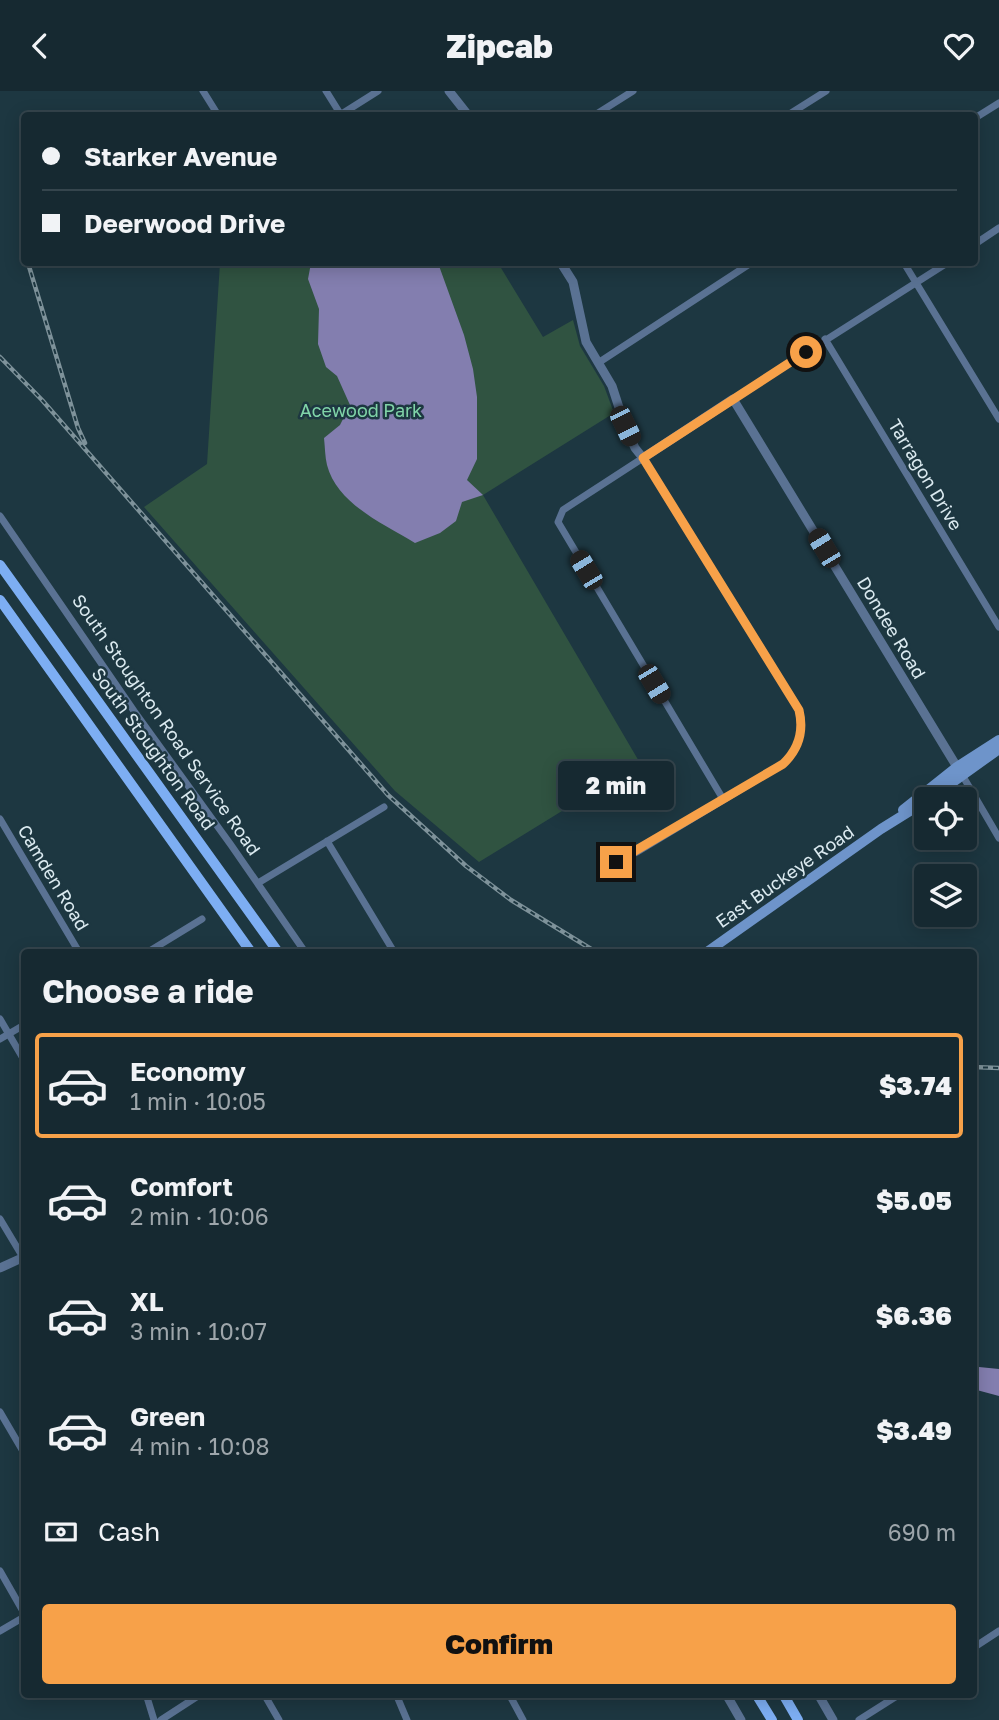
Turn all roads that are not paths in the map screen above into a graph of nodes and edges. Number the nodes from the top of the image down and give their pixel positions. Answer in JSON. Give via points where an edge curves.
{"nodes":[{"id":1,"x":203,"y":91,"type":"edge"},
{"id":2,"x":326,"y":91,"type":"edge"},
{"id":3,"x":378,"y":91,"type":"edge"},
{"id":4,"x":450,"y":91,"type":"edge"},
{"id":5,"x":458,"y":91,"type":"edge"},
{"id":6,"x":633,"y":91,"type":"edge"},
{"id":7,"x":826,"y":91,"type":"edge"},
{"id":8,"x":999,"y":103,"type":"edge"},
{"id":9,"x":216,"y":112,"type":"edge"},
{"id":10,"x":338,"y":112,"type":"edge"},
{"id":11,"x":345,"y":112,"type":"edge"},
{"id":12,"x":466,"y":112,"type":"edge"},
{"id":13,"x":467,"y":112,"type":"edge"},
{"id":14,"x":600,"y":112,"type":"edge"},
{"id":15,"x":793,"y":112,"type":"edge"},
{"id":16,"x":978,"y":116,"type":"edge"},
{"id":17,"x":999,"y":228,"type":"edge"},
{"id":18,"x":978,"y":242,"type":"edge"},
{"id":19,"x":563,"y":266,"type":"edge"},
{"id":20,"x":746,"y":266,"type":"edge"},
{"id":21,"x":906,"y":266,"type":"edge"},
{"id":22,"x":942,"y":266,"type":"edge"},
{"id":23,"x":916,"y":282,"type":"junction"},
{"id":24,"x":825,"y":339,"type":"junction"},
{"id":25,"x":598,"y":363,"type":"junction"},
{"id":26,"x":733,"y":399,"type":"junction"},
{"id":27,"x":999,"y":419,"type":"edge"},
{"id":28,"x":643,"y":458,"type":"junction"},
{"id":29,"x":0,"y":516,"type":"edge"},
{"id":30,"x":0,"y":565,"type":"edge"},
{"id":31,"x":0,"y":600,"type":"edge"},
{"id":32,"x":999,"y":627,"type":"edge"},
{"id":33,"x":999,"y":740,"type":"edge"},
{"id":34,"x":999,"y":749,"type":"edge"},
{"id":35,"x":959,"y":771,"type":"junction"},
{"id":36,"x":941,"y":787,"type":"edge"},
{"id":37,"x":723,"y":799,"type":"junction"},
{"id":38,"x":384,"y":807,"type":"dead end"},
{"id":39,"x":914,"y":808,"type":"edge"},
{"id":40,"x":0,"y":819,"type":"edge"},
{"id":41,"x":881,"y":829,"type":"junction"},
{"id":42,"x":999,"y":838,"type":"edge"},
{"id":43,"x":327,"y":841,"type":"junction"},
{"id":44,"x":602,"y":867,"type":"dead end"},
{"id":45,"x":258,"y":883,"type":"junction"},
{"id":46,"x":202,"y":919,"type":"dead end"},
{"id":47,"x":77,"y":949,"type":"edge"},
{"id":48,"x":153,"y":949,"type":"edge"},
{"id":49,"x":249,"y":949,"type":"edge"},
{"id":50,"x":276,"y":949,"type":"edge"},
{"id":51,"x":303,"y":949,"type":"edge"},
{"id":52,"x":392,"y":949,"type":"edge"},
{"id":53,"x":711,"y":949,"type":"edge"},
{"id":54,"x":0,"y":1019,"type":"edge"},
{"id":55,"x":21,"y":1027,"type":"edge"},
{"id":56,"x":9,"y":1035,"type":"junction"},
{"id":57,"x":0,"y":1039,"type":"edge"},
{"id":58,"x":21,"y":1055,"type":"edge"},
{"id":59,"x":0,"y":1219,"type":"edge"},
{"id":60,"x":21,"y":1253,"type":"edge"},
{"id":61,"x":21,"y":1259,"type":"edge"},
{"id":62,"x":0,"y":1268,"type":"edge"},
{"id":63,"x":0,"y":1412,"type":"edge"},
{"id":64,"x":21,"y":1448,"type":"edge"},
{"id":65,"x":0,"y":1571,"type":"edge"},
{"id":66,"x":21,"y":1610,"type":"edge"},
{"id":67,"x":21,"y":1617,"type":"edge"},
{"id":68,"x":0,"y":1631,"type":"edge"},
{"id":69,"x":999,"y":1631,"type":"edge"},
{"id":70,"x":977,"y":1645,"type":"edge"},
{"id":71,"x":147,"y":1698,"type":"edge"},
{"id":72,"x":195,"y":1698,"type":"edge"},
{"id":73,"x":266,"y":1698,"type":"edge"},
{"id":74,"x":398,"y":1698,"type":"edge"},
{"id":75,"x":511,"y":1698,"type":"edge"},
{"id":76,"x":728,"y":1698,"type":"edge"},
{"id":77,"x":758,"y":1698,"type":"edge"},
{"id":78,"x":785,"y":1698,"type":"edge"},
{"id":79,"x":820,"y":1698,"type":"edge"},
{"id":80,"x":895,"y":1698,"type":"edge"},
{"id":81,"x":154,"y":1720,"type":"edge"},
{"id":82,"x":161,"y":1720,"type":"edge"},
{"id":83,"x":279,"y":1720,"type":"edge"},
{"id":84,"x":407,"y":1720,"type":"edge"},
{"id":85,"x":523,"y":1720,"type":"edge"},
{"id":86,"x":741,"y":1720,"type":"edge"},
{"id":87,"x":772,"y":1720,"type":"edge"},
{"id":88,"x":798,"y":1720,"type":"edge"},
{"id":89,"x":833,"y":1720,"type":"edge"},
{"id":90,"x":859,"y":1720,"type":"edge"}],
"edges":[{"from":1,"to":9,"type":"street"},
{"from":2,"to":10,"type":"street"},
{"from":3,"to":11,"type":"street"},
{"from":4,"to":12,"type":"street"},
{"from":5,"to":13,"type":"street"},
{"from":6,"to":14,"type":"street"},
{"from":7,"to":15,"type":"street"},
{"from":8,"to":16,"type":"street"},
{"from":17,"to":18,"type":"street"},
{"from":19,"to":25,"type":"street","via":[[573,282],[586,342]]},
{"from":20,"to":25,"type":"street"},
{"from":21,"to":23,"type":"street"},
{"from":22,"to":23,"type":"street"},
{"from":23,"to":24,"type":"street"},
{"from":23,"to":27,"type":"street"},
{"from":24,"to":26,"type":"street"},
{"from":24,"to":32,"type":"street","name":"Tarragon Drive"},
{"from":25,"to":28,"type":"street"},
{"from":26,"to":28,"type":"street"},
{"from":26,"to":35,"type":"street","name":"Dondee Road"},
{"from":28,"to":37,"type":"street","via":[[800,715],[800,739],[788,760]]},
{"from":28,"to":37,"type":"street","via":[[563,510],[558,522]]},
{"from":29,"to":45,"type":"street","name":"South Stoughton Road Service Road"},
{"from":30,"to":50,"type":"main road","name":"South Stoughton Road"},
{"from":31,"to":49,"type":"main road","name":"South Stoughton Road"},
{"from":33,"to":35,"type":"main road","name":"East Buckeye Road"},
{"from":34,"to":35,"type":"main road","name":"East Buckeye Road"},
{"from":35,"to":36,"type":"main road","name":"East Buckeye Road"},
{"from":35,"to":41,"type":"main road","name":"East Buckeye Road"},
{"from":35,"to":42,"type":"street","name":"Dondee Road"},
{"from":37,"to":44,"type":"street","via":[[637,852]]},
{"from":38,"to":43,"type":"street"},
{"from":39,"to":41,"type":"main road","name":"East Buckeye Road"},
{"from":40,"to":47,"type":"street","name":"Camden Road"},
{"from":41,"to":53,"type":"main road","name":"East Buckeye Road"},
{"from":43,"to":45,"type":"street"},
{"from":43,"to":52,"type":"street"},
{"from":45,"to":51,"type":"street","name":"South Stoughton Road Service Road"},
{"from":46,"to":48,"type":"street"},
{"from":54,"to":56,"type":"street"},
{"from":55,"to":56,"type":"street"},
{"from":56,"to":57,"type":"street"},
{"from":56,"to":58,"type":"street"},
{"from":59,"to":60,"type":"street"},
{"from":61,"to":62,"type":"street"},
{"from":63,"to":64,"type":"street"},
{"from":65,"to":66,"type":"street"},
{"from":67,"to":68,"type":"street"},
{"from":69,"to":70,"type":"street"},
{"from":71,"to":81,"type":"street"},
{"from":72,"to":82,"type":"street"},
{"from":73,"to":83,"type":"street"},
{"from":74,"to":84,"type":"street"},
{"from":75,"to":85,"type":"street"},
{"from":76,"to":86,"type":"street"},
{"from":77,"to":87,"type":"main road"},
{"from":78,"to":88,"type":"main road"},
{"from":79,"to":89,"type":"street"},
{"from":80,"to":90,"type":"street"}]}
